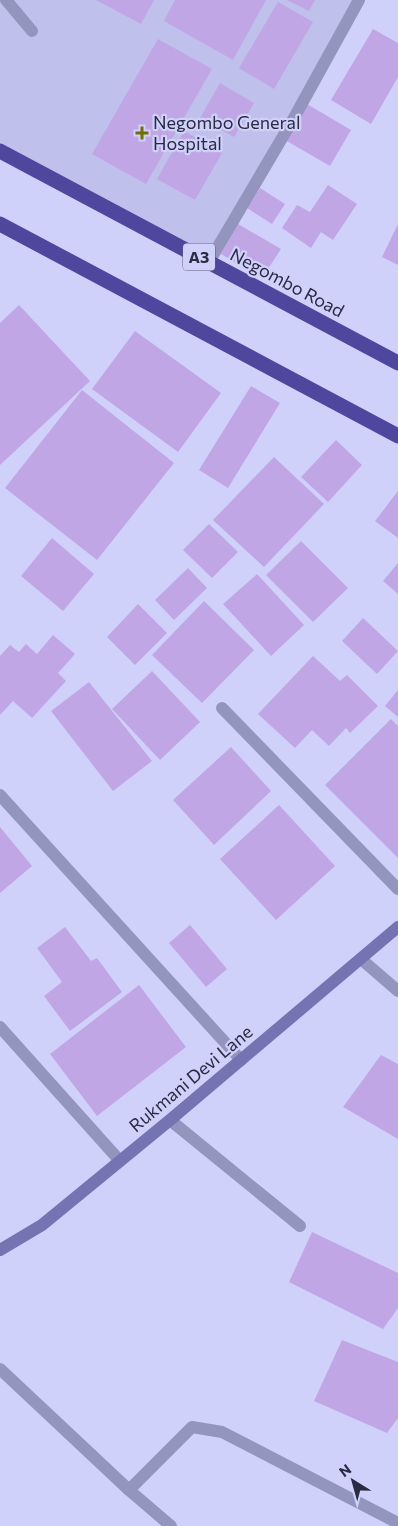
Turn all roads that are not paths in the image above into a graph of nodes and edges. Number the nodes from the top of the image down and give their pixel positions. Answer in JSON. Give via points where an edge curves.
{"nodes":[{"id":1,"x":6,"y":0,"type":"edge"},
{"id":2,"x":358,"y":0,"type":"edge"},
{"id":3,"x":32,"y":31,"type":"dead end"},
{"id":4,"x":0,"y":151,"type":"edge"},
{"id":5,"x":0,"y":224,"type":"edge"},
{"id":6,"x":209,"y":262,"type":"junction"},
{"id":7,"x":398,"y":363,"type":"edge"},
{"id":8,"x":398,"y":436,"type":"edge"},
{"id":9,"x":222,"y":708,"type":"dead end"},
{"id":10,"x":0,"y":795,"type":"edge"},
{"id":11,"x":398,"y":889,"type":"edge"},
{"id":12,"x":398,"y":928,"type":"edge"},
{"id":13,"x":361,"y":959,"type":"junction"},
{"id":14,"x":398,"y":991,"type":"edge"},
{"id":15,"x":0,"y":1027,"type":"edge"},
{"id":16,"x":241,"y":1060,"type":"junction"},
{"id":17,"x":170,"y":1120,"type":"junction"},
{"id":18,"x":120,"y":1161,"type":"junction"},
{"id":19,"x":300,"y":1226,"type":"dead end"},
{"id":20,"x":0,"y":1250,"type":"edge"},
{"id":21,"x":0,"y":1369,"type":"edge"},
{"id":22,"x":130,"y":1490,"type":"junction"},
{"id":23,"x":398,"y":1524,"type":"edge"},
{"id":24,"x":171,"y":1526,"type":"edge"}],
"edges":[{"from":1,"to":3,"type":"street"},
{"from":2,"to":6,"type":"street","via":[[295,116]]},
{"from":4,"to":6,"type":"highway","name":"Negombo Road","number":"A3"},
{"from":5,"to":8,"type":"highway"},
{"from":6,"to":7,"type":"highway","name":"Negombo Road","number":"A3"},
{"from":9,"to":11,"type":"street"},
{"from":10,"to":16,"type":"street"},
{"from":12,"to":13,"type":"street","name":"Rukmani Devi Lane"},
{"from":13,"to":14,"type":"street"},
{"from":13,"to":16,"type":"street","name":"Rukmani Devi Lane"},
{"from":15,"to":18,"type":"street"},
{"from":16,"to":17,"type":"street","name":"Rukmani Devi Lane"},
{"from":17,"to":18,"type":"street","name":"Rukmani Devi Lane"},
{"from":17,"to":19,"type":"street"},
{"from":18,"to":20,"type":"street","name":"Rukmani Devi Lane","via":[[42,1226]]},
{"from":21,"to":22,"type":"street"},
{"from":22,"to":23,"type":"street","via":[[192,1427],[222,1432]]},
{"from":22,"to":24,"type":"street"}]}
